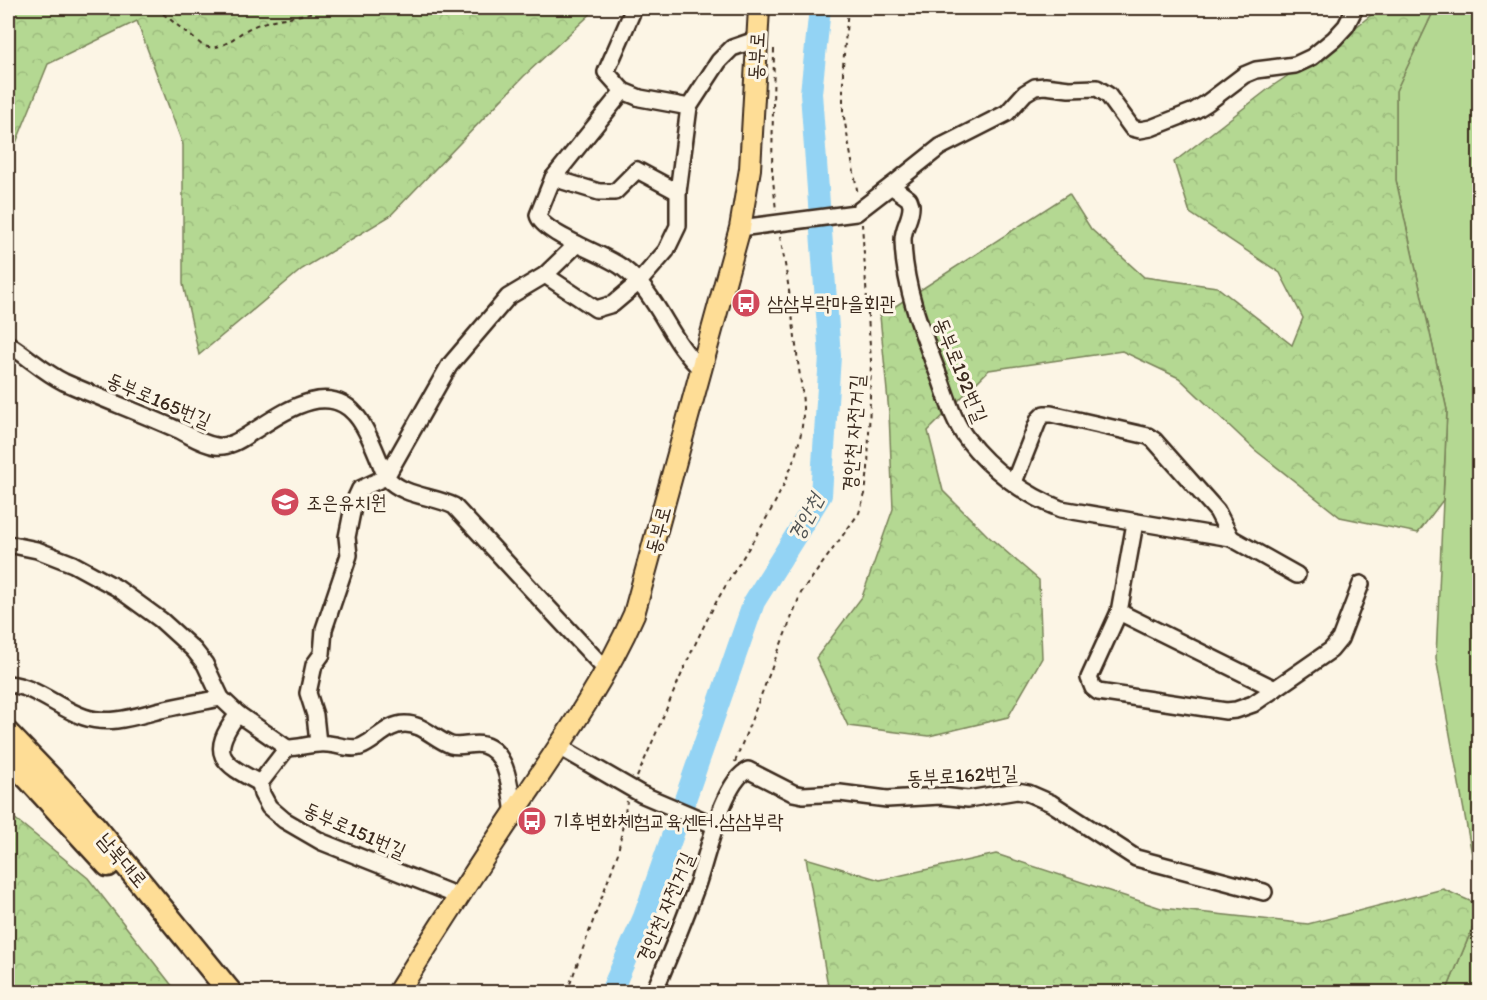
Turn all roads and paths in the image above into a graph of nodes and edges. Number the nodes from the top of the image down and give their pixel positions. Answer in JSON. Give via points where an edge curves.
{"nodes":[{"id":1,"x":156,"y":8,"type":"edge"},
{"id":2,"x":326,"y":8,"type":"edge"},
{"id":3,"x":634,"y":8,"type":"edge"},
{"id":4,"x":759,"y":8,"type":"edge"},
{"id":5,"x":767,"y":8,"type":"edge"},
{"id":6,"x":848,"y":8,"type":"edge"},
{"id":7,"x":1355,"y":8,"type":"edge"},
{"id":8,"x":766,"y":40,"type":"junction"},
{"id":9,"x":622,"y":91,"type":"junction"},
{"id":10,"x":689,"y":106,"type":"junction"},
{"id":11,"x":553,"y":178,"type":"junction"},
{"id":12,"x":891,"y":186,"type":"junction"},
{"id":13,"x":678,"y":192,"type":"junction"},
{"id":14,"x":858,"y":211,"type":"junction"},
{"id":15,"x":777,"y":223,"type":"junction"},
{"id":16,"x":745,"y":227,"type":"junction"},
{"id":17,"x":577,"y":244,"type":"junction"},
{"id":18,"x":545,"y":275,"type":"junction"},
{"id":19,"x":639,"y":282,"type":"junction"},
{"id":20,"x":8,"y":344,"type":"edge"},
{"id":21,"x":702,"y":370,"type":"junction"},
{"id":22,"x":386,"y":477,"type":"junction"},
{"id":23,"x":1014,"y":482,"type":"junction"},
{"id":24,"x":1135,"y":523,"type":"junction"},
{"id":25,"x":1231,"y":538,"type":"junction"},
{"id":26,"x":8,"y":544,"type":"edge"},
{"id":27,"x":1297,"y":575,"type":"dead end"},
{"id":28,"x":1361,"y":584,"type":"dead end"},
{"id":29,"x":1119,"y":612,"type":"junction"},
{"id":30,"x":606,"y":670,"type":"junction"},
{"id":31,"x":8,"y":684,"type":"edge"},
{"id":32,"x":1275,"y":689,"type":"junction"},
{"id":33,"x":221,"y":698,"type":"junction"},
{"id":34,"x":238,"y":714,"type":"junction"},
{"id":35,"x":8,"y":734,"type":"edge"},
{"id":36,"x":318,"y":743,"type":"junction"},
{"id":37,"x":287,"y":748,"type":"junction"},
{"id":38,"x":561,"y":748,"type":"junction"},
{"id":39,"x":8,"y":759,"type":"edge"},
{"id":40,"x":735,"y":762,"type":"dead end"},
{"id":41,"x":260,"y":783,"type":"junction"},
{"id":42,"x":636,"y":792,"type":"junction"},
{"id":43,"x":514,"y":813,"type":"junction"},
{"id":44,"x":714,"y":825,"type":"junction"},
{"id":45,"x":1264,"y":892,"type":"dead end"},
{"id":46,"x":458,"y":896,"type":"junction"},
{"id":47,"x":217,"y":988,"type":"edge"},
{"id":48,"x":398,"y":993,"type":"edge"},
{"id":49,"x":412,"y":993,"type":"edge"},
{"id":50,"x":567,"y":993,"type":"edge"},
{"id":51,"x":654,"y":993,"type":"edge"}],
"edges":[{"from":1,"to":2,"type":"path","via":[[208,48],[221,46],[262,23]]},
{"from":3,"to":9,"type":"street","via":[[606,72]]},
{"from":4,"to":8,"type":"main road","name":"동부로"},
{"from":5,"to":16,"type":"main road","via":[[759,170]]},
{"from":6,"to":14,"type":"path","name":"경안천 자전거길","via":[[843,112]]},
{"from":7,"to":12,"type":"street","via":[[1346,26],[1312,57],[1296,65],[1244,75],[1200,107],[1151,128],[1132,128],[1108,95],[1097,88],[1035,87],[1007,113],[940,147]]},
{"from":8,"to":10,"type":"street","via":[[732,48]]},
{"from":8,"to":15,"type":"path"},
{"from":8,"to":16,"type":"main road","name":"동부로"},
{"from":9,"to":10,"type":"street"},
{"from":9,"to":11,"type":"street"},
{"from":10,"to":13,"type":"street"},
{"from":11,"to":13,"type":"street","via":[[599,192],[615,192],[638,170]]},
{"from":11,"to":17,"type":"street","via":[[539,209],[539,220]]},
{"from":12,"to":14,"type":"street"},
{"from":12,"to":23,"type":"street","name":"동부로192번길","via":[[911,205],[903,241],[913,304],[954,415],[980,454]]},
{"from":13,"to":19,"type":"street","via":[[678,226],[666,251]]},
{"from":14,"to":15,"type":"street"},
{"from":14,"to":40,"type":"path","name":"경안천 자전거길","via":[[871,360],[865,494],[858,513],[801,592]]},
{"from":15,"to":16,"type":"street"},
{"from":15,"to":42,"type":"path","via":[[803,409],[800,437],[782,488],[712,610]]},
{"from":16,"to":21,"type":"main road","name":"동부로"},
{"from":16,"to":38,"type":"main road","via":[[641,614],[613,673]]},
{"from":17,"to":18,"type":"street"},
{"from":17,"to":19,"type":"street","via":[[614,261]]},
{"from":18,"to":19,"type":"street","via":[[596,309],[613,304]]},
{"from":18,"to":22,"type":"street","via":[[508,297],[449,366]]},
{"from":19,"to":21,"type":"street","via":[[657,304],[689,359]]},
{"from":20,"to":22,"type":"street","name":"동부로165번길","via":[[64,382],[201,442],[219,446],[242,439],[296,406],[320,400],[341,403],[358,418]]},
{"from":21,"to":30,"type":"main road","name":"동부로","via":[[634,614]]},
{"from":22,"to":30,"type":"street","via":[[402,490],[454,506]]},
{"from":22,"to":36,"type":"street","via":[[360,489],[354,502],[347,537],[349,555],[308,693]]},
{"from":23,"to":24,"type":"street","name":"동부로192번길","via":[[1038,500],[1061,509]]},
{"from":23,"to":25,"type":"street","via":[[1044,414],[1148,436],[1217,511]]},
{"from":24,"to":25,"type":"street","name":"동부로192번길"},
{"from":24,"to":29,"type":"street"},
{"from":25,"to":27,"type":"street","name":"동부로192번길"},
{"from":26,"to":33,"type":"street","via":[[73,564],[135,601],[194,650]]},
{"from":28,"to":32,"type":"street","via":[[1337,645]]},
{"from":29,"to":32,"type":"street"},
{"from":29,"to":32,"type":"street","via":[[1089,678],[1098,692],[1226,711],[1253,704]]},
{"from":30,"to":38,"type":"main road","name":"동부로"},
{"from":31,"to":33,"type":"street","via":[[86,718],[104,720],[135,718]]},
{"from":33,"to":34,"type":"street"},
{"from":34,"to":37,"type":"street"},
{"from":34,"to":41,"type":"street","via":[[225,732],[222,752],[234,770]]},
{"from":35,"to":47,"type":"highway","name":"남북대로","via":[[96,828]]},
{"from":36,"to":37,"type":"street"},
{"from":36,"to":43,"type":"street","via":[[358,748],[388,729],[405,724],[428,730],[453,746],[482,744],[500,758]]},
{"from":37,"to":41,"type":"street"},
{"from":38,"to":42,"type":"street"},
{"from":38,"to":43,"type":"main road","name":"동부로"},
{"from":38,"to":49,"type":"main road"},
{"from":39,"to":47,"type":"highway","name":"남북대로"},
{"from":41,"to":46,"type":"street","name":"동부로151번길","via":[[269,807],[322,842]]},
{"from":42,"to":44,"type":"street"},
{"from":42,"to":50,"type":"path"},
{"from":43,"to":46,"type":"main road","name":"동부로"},
{"from":44,"to":45,"type":"street","name":"동부로162번길","via":[[737,778],[748,770],[803,795],[968,799],[1017,790],[1051,803],[1136,858]]},
{"from":44,"to":51,"type":"street","via":[[698,883]]},
{"from":46,"to":48,"type":"main road","name":"동부로"}]}
